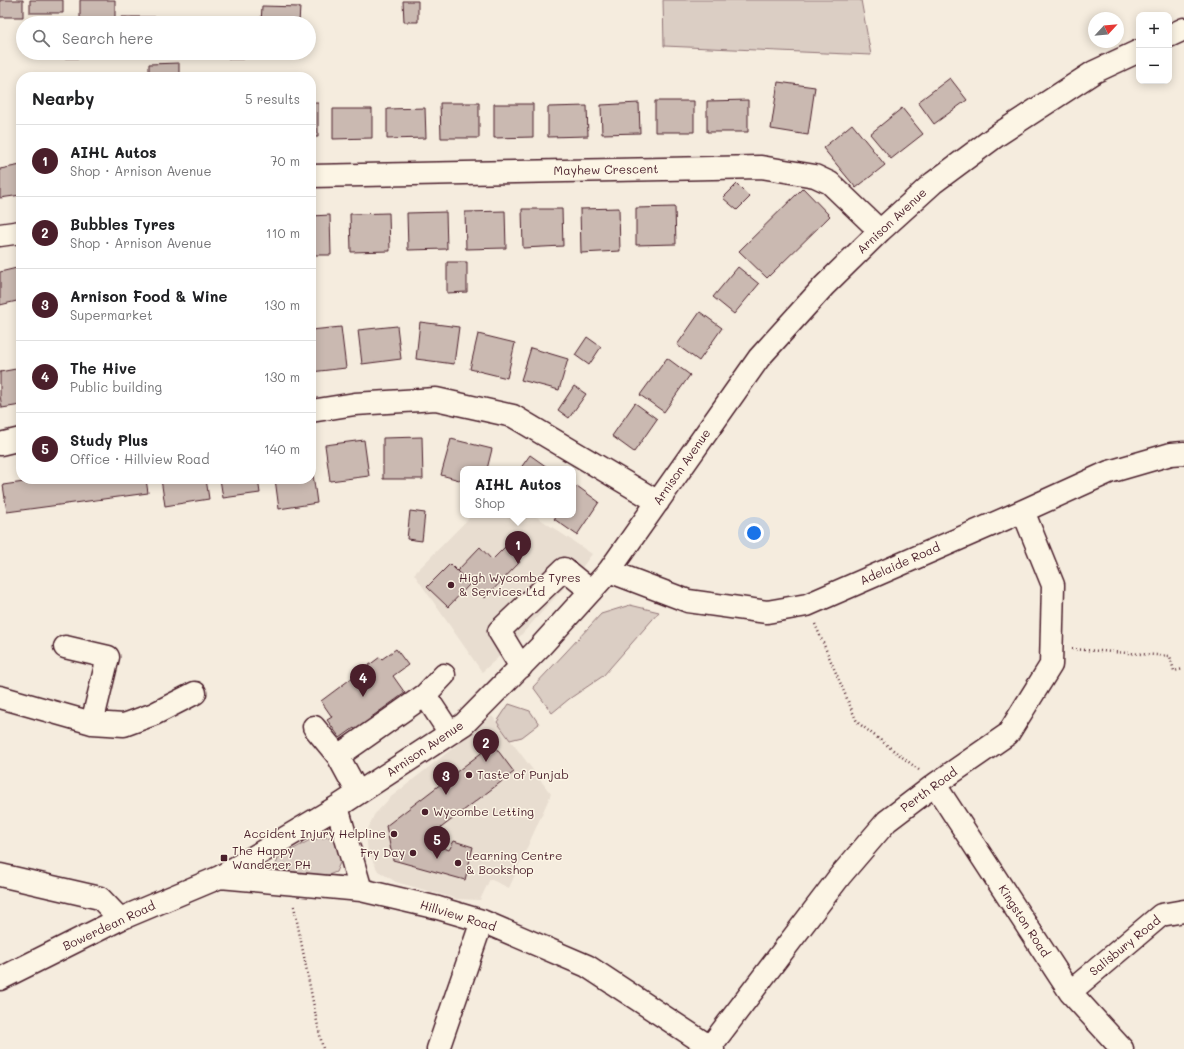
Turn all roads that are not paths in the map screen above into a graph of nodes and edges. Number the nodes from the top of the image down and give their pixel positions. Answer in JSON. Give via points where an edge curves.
{"nodes":[{"id":1,"x":1184,"y":29,"type":"edge"},
{"id":2,"x":1172,"y":35,"type":"edge"},
{"id":3,"x":1136,"y":52,"type":"edge"},
{"id":4,"x":316,"y":176,"type":"edge"},
{"id":5,"x":880,"y":231,"type":"junction"},
{"id":6,"x":16,"y":233,"type":"edge"},
{"id":7,"x":0,"y":235,"type":"edge"},
{"id":8,"x":316,"y":410,"type":"edge"},
{"id":9,"x":16,"y":440,"type":"edge"},
{"id":10,"x":0,"y":444,"type":"edge"},
{"id":11,"x":1184,"y":453,"type":"edge"},
{"id":12,"x":658,"y":502,"type":"junction"},
{"id":13,"x":1023,"y":511,"type":"junction"},
{"id":14,"x":609,"y":571,"type":"junction"},
{"id":15,"x":591,"y":591,"type":"junction"},
{"id":16,"x":65,"y":647,"type":"dead end"},
{"id":17,"x":521,"y":667,"type":"junction"},
{"id":18,"x":444,"y":675,"type":"dead end"},
{"id":19,"x":195,"y":693,"type":"dead end"},
{"id":20,"x":425,"y":695,"type":"junction"},
{"id":21,"x":0,"y":697,"type":"edge"},
{"id":22,"x":92,"y":723,"type":"junction"},
{"id":23,"x":314,"y":727,"type":"dead end"},
{"id":24,"x":450,"y":733,"type":"junction"},
{"id":25,"x":338,"y":756,"type":"junction"},
{"id":26,"x":936,"y":784,"type":"junction"},
{"id":27,"x":358,"y":793,"type":"junction"},
{"id":28,"x":337,"y":807,"type":"junction"},
{"id":29,"x":0,"y":875,"type":"edge"},
{"id":30,"x":220,"y":876,"type":"junction"},
{"id":31,"x":361,"y":890,"type":"junction"},
{"id":32,"x":1184,"y":911,"type":"edge"},
{"id":33,"x":120,"y":919,"type":"junction"},
{"id":34,"x":482,"y":921,"type":"junction"},
{"id":35,"x":0,"y":979,"type":"edge"},
{"id":36,"x":1070,"y":992,"type":"junction"},
{"id":37,"x":712,"y":1048,"type":"edge"},
{"id":38,"x":438,"y":1049,"type":"edge"},
{"id":39,"x":1122,"y":1049,"type":"edge"}],
"edges":[{"from":1,"to":2,"type":"street"},
{"from":3,"to":5,"type":"street","name":"Arnison Avenue","via":[[1094,72],[999,134],[934,182]]},
{"from":4,"to":5,"type":"street","name":"Mayhew Crescent","via":[[761,167],[815,176],[830,183]]},
{"from":5,"to":12,"type":"street","name":"Arnison Avenue","via":[[824,286],[759,358]]},
{"from":6,"to":7,"type":"street"},
{"from":8,"to":12,"type":"street","via":[[355,404],[436,399],[513,416]]},
{"from":9,"to":10,"type":"street"},
{"from":11,"to":13,"type":"street","name":"Adelaide Road","via":[[1171,454],[1109,472]]},
{"from":12,"to":14,"type":"street","name":"Arnison Avenue"},
{"from":13,"to":14,"type":"street","name":"Adelaide Road","via":[[807,605],[767,612],[688,601]]},
{"from":13,"to":26,"type":"street","name":"Perth Road","via":[[1053,585],[1051,665],[1008,734]]},
{"from":14,"to":15,"type":"street","name":"Arnison Avenue"},
{"from":15,"to":17,"type":"street","name":"Arnison Avenue"},
{"from":15,"to":17,"type":"street","via":[[564,569],[499,631]]},
{"from":16,"to":22,"type":"street","via":[[108,657]]},
{"from":17,"to":24,"type":"street","name":"Arnison Avenue","via":[[464,724]]},
{"from":18,"to":20,"type":"street"},
{"from":19,"to":22,"type":"street","via":[[154,714],[124,725]]},
{"from":20,"to":24,"type":"street"},
{"from":20,"to":25,"type":"street"},
{"from":21,"to":22,"type":"street"},
{"from":23,"to":25,"type":"street"},
{"from":24,"to":27,"type":"street","name":"Arnison Avenue"},
{"from":25,"to":27,"type":"street"},
{"from":26,"to":36,"type":"street","name":"Kingston Road"},
{"from":26,"to":37,"type":"street","name":"Perth Road","via":[[887,821],[840,876]]},
{"from":27,"to":28,"type":"street","name":"Arnison Avenue"},
{"from":28,"to":30,"type":"street","name":"Arnison Avenue"},
{"from":28,"to":31,"type":"street"},
{"from":29,"to":33,"type":"street","via":[[100,898]]},
{"from":30,"to":31,"type":"street","name":"Hillview Road"},
{"from":30,"to":33,"type":"street","name":"Bowerdean Road"},
{"from":31,"to":34,"type":"street","name":"Hillview Road"},
{"from":32,"to":36,"type":"street","name":"Salisbury Road","via":[[1161,915]]},
{"from":33,"to":35,"type":"street","name":"Bowerdean Road"},
{"from":34,"to":37,"type":"street","name":"Hillview Road","via":[[587,966]]},
{"from":34,"to":38,"type":"street"},
{"from":36,"to":39,"type":"street","name":"Kingston Road"}]}
